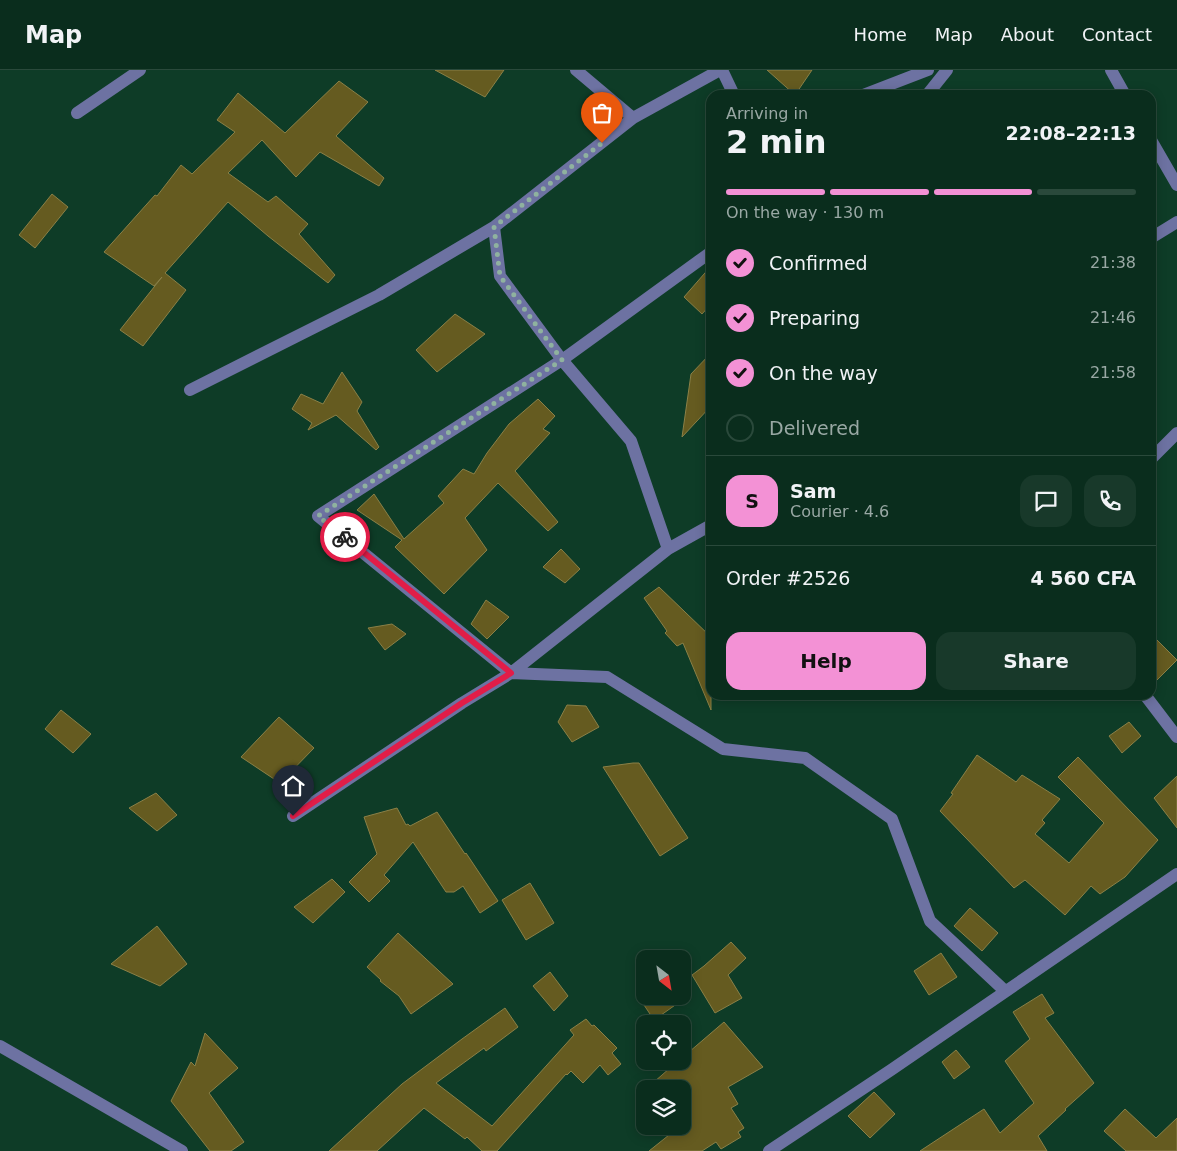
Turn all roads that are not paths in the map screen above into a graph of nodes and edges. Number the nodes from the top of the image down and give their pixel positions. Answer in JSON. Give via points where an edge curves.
{"nodes":[{"id":1,"x":140,"y":70,"type":"edge"},
{"id":2,"x":576,"y":70,"type":"edge"},
{"id":3,"x":721,"y":70,"type":"edge"},
{"id":4,"x":928,"y":70,"type":"edge"},
{"id":5,"x":947,"y":70,"type":"edge"},
{"id":6,"x":1111,"y":70,"type":"edge"},
{"id":7,"x":731,"y":90,"type":"edge"},
{"id":8,"x":876,"y":90,"type":"edge"},
{"id":9,"x":931,"y":90,"type":"edge"},
{"id":10,"x":1122,"y":90,"type":"edge"},
{"id":11,"x":77,"y":113,"type":"dead end"},
{"id":12,"x":633,"y":118,"type":"junction"},
{"id":13,"x":1156,"y":149,"type":"edge"},
{"id":14,"x":1177,"y":185,"type":"edge"},
{"id":15,"x":1177,"y":222,"type":"edge"},
{"id":16,"x":494,"y":227,"type":"junction"},
{"id":17,"x":1156,"y":235,"type":"edge"},
{"id":18,"x":706,"y":256,"type":"edge"},
{"id":19,"x":562,"y":360,"type":"junction"},
{"id":20,"x":190,"y":390,"type":"dead end"},
{"id":21,"x":1177,"y":433,"type":"edge"},
{"id":22,"x":1156,"y":455,"type":"edge"},
{"id":23,"x":706,"y":528,"type":"edge"},
{"id":24,"x":668,"y":549,"type":"junction"},
{"id":25,"x":511,"y":673,"type":"junction"},
{"id":26,"x":1149,"y":700,"type":"edge"},
{"id":27,"x":1177,"y":738,"type":"edge"},
{"id":28,"x":293,"y":816,"type":"dead end"},
{"id":29,"x":1177,"y":874,"type":"edge"},
{"id":30,"x":1005,"y":991,"type":"junction"},
{"id":31,"x":0,"y":1046,"type":"edge"},
{"id":32,"x":182,"y":1151,"type":"edge"},
{"id":33,"x":769,"y":1151,"type":"edge"}],
"edges":[{"from":1,"to":11,"type":"street"},
{"from":2,"to":12,"type":"street"},
{"from":3,"to":7,"type":"street"},
{"from":3,"to":12,"type":"street"},
{"from":4,"to":8,"type":"street"},
{"from":5,"to":9,"type":"street"},
{"from":6,"to":10,"type":"street"},
{"from":12,"to":16,"type":"street"},
{"from":13,"to":14,"type":"street"},
{"from":15,"to":17,"type":"street"},
{"from":16,"to":19,"type":"street","via":[[500,276]]},
{"from":16,"to":20,"type":"street","via":[[379,295]]},
{"from":18,"to":19,"type":"street"},
{"from":19,"to":24,"type":"street","via":[[632,441]]},
{"from":19,"to":25,"type":"street","via":[[318,516]]},
{"from":21,"to":22,"type":"street"},
{"from":23,"to":24,"type":"street"},
{"from":24,"to":25,"type":"street"},
{"from":25,"to":28,"type":"street"},
{"from":25,"to":30,"type":"street","via":[[607,677],[723,750],[806,758],[892,819],[930,921]]},
{"from":26,"to":27,"type":"street"},
{"from":29,"to":30,"type":"street"},
{"from":30,"to":33,"type":"street"},
{"from":31,"to":32,"type":"street"}]}
